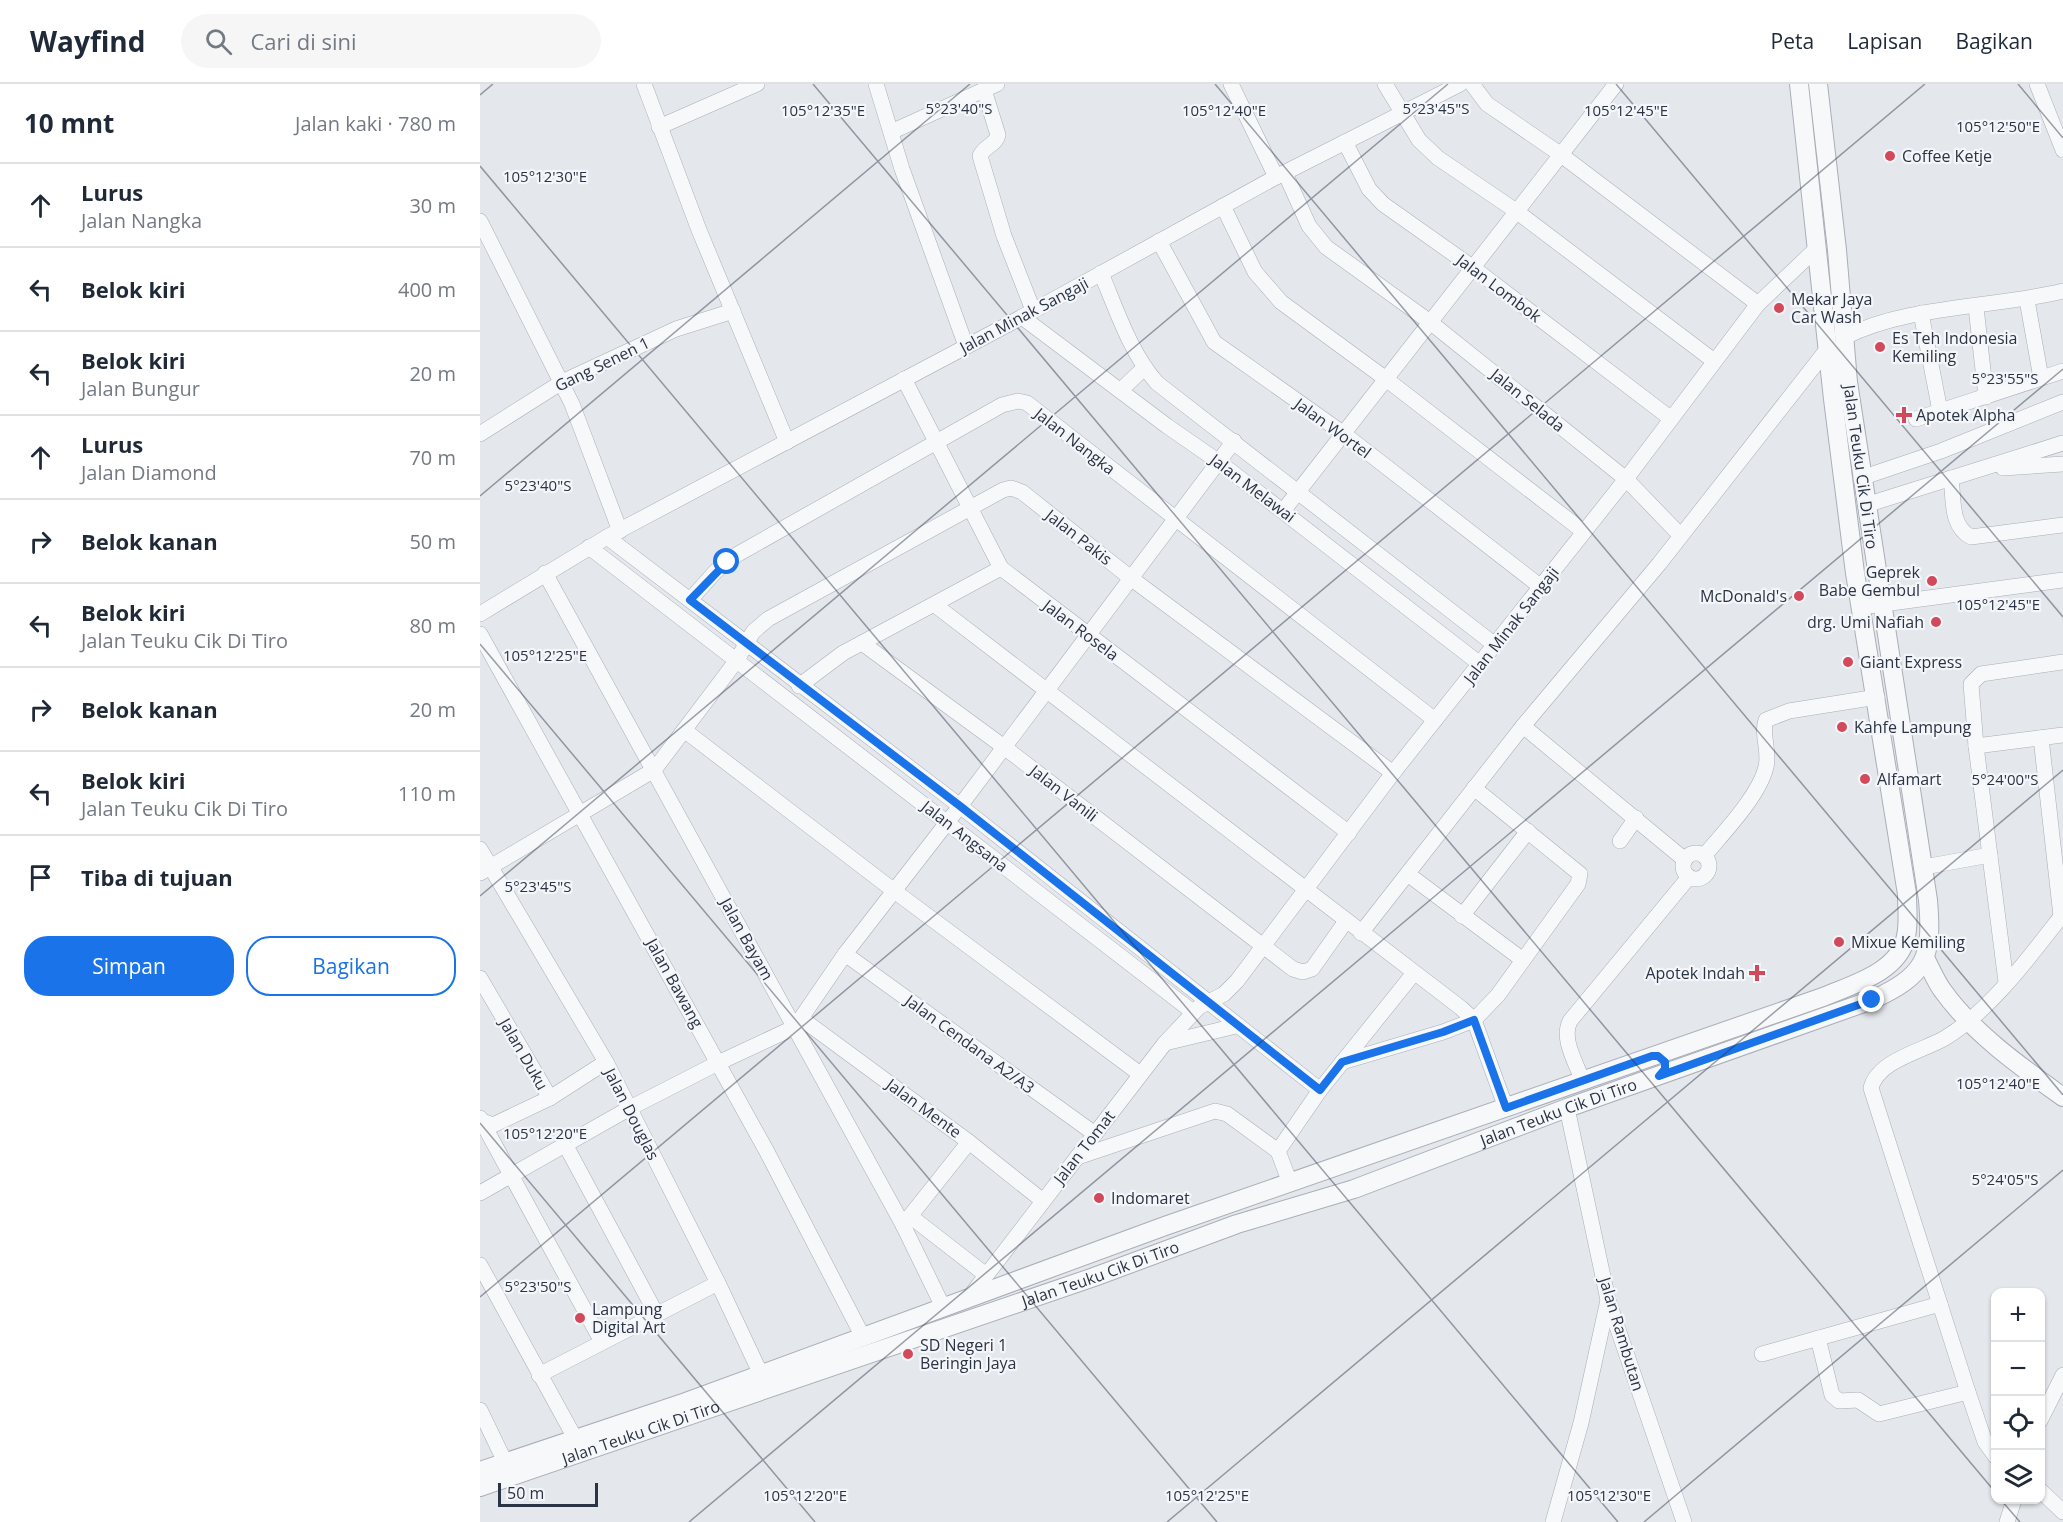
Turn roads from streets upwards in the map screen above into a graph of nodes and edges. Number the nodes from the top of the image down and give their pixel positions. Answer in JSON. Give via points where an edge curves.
{"nodes":[{"id":1,"x":644,"y":84,"type":"edge"},
{"id":2,"x":757,"y":84,"type":"edge"},
{"id":3,"x":876,"y":84,"type":"edge"},
{"id":4,"x":1231,"y":84,"type":"edge"},
{"id":5,"x":1385,"y":84,"type":"edge"},
{"id":6,"x":1460,"y":84,"type":"edge"},
{"id":7,"x":1472,"y":84,"type":"edge"},
{"id":8,"x":1616,"y":84,"type":"edge"},
{"id":9,"x":1799,"y":84,"type":"edge"},
{"id":10,"x":1818,"y":84,"type":"edge"},
{"id":11,"x":2037,"y":84,"type":"edge"},
{"id":12,"x":990,"y":87,"type":"edge"},
{"id":13,"x":1402,"y":114,"type":"junction"},
{"id":14,"x":659,"y":127,"type":"junction"},
{"id":15,"x":891,"y":132,"type":"junction"},
{"id":16,"x":1346,"y":142,"type":"junction"},
{"id":17,"x":2063,"y":150,"type":"edge"},
{"id":18,"x":1560,"y":154,"type":"junction"},
{"id":19,"x":1280,"y":175,"type":"junction"},
{"id":20,"x":1223,"y":206,"type":"junction"},
{"id":21,"x":1516,"y":211,"type":"junction"},
{"id":22,"x":480,"y":221,"type":"edge"},
{"id":23,"x":1159,"y":242,"type":"junction"},
{"id":24,"x":1817,"y":248,"type":"junction"},
{"id":25,"x":1472,"y":267,"type":"junction"},
{"id":26,"x":1101,"y":273,"type":"junction"},
{"id":27,"x":2063,"y":291,"type":"edge"},
{"id":28,"x":2027,"y":300,"type":"junction"},
{"id":29,"x":1758,"y":304,"type":"junction"},
{"id":30,"x":1976,"y":307,"type":"junction"},
{"id":31,"x":733,"y":311,"type":"junction"},
{"id":32,"x":1921,"y":313,"type":"junction"},
{"id":33,"x":1028,"y":314,"type":"junction"},
{"id":34,"x":1430,"y":322,"type":"junction"},
{"id":35,"x":1845,"y":337,"type":"junction"},
{"id":36,"x":966,"y":346,"type":"junction"},
{"id":37,"x":1828,"y":347,"type":"junction"},
{"id":38,"x":1714,"y":361,"type":"junction"},
{"id":39,"x":1144,"y":368,"type":"junction"},
{"id":40,"x":2063,"y":371,"type":"edge"},
{"id":41,"x":2041,"y":378,"type":"junction"},
{"id":42,"x":904,"y":379,"type":"junction"},
{"id":43,"x":1386,"y":379,"type":"junction"},
{"id":44,"x":562,"y":382,"type":"junction"},
{"id":45,"x":1121,"y":390,"type":"junction"},
{"id":46,"x":1986,"y":397,"type":"junction"},
{"id":47,"x":2063,"y":402,"type":"edge"},
{"id":48,"x":1184,"y":405,"type":"junction"},
{"id":49,"x":1940,"y":411,"type":"junction"},
{"id":50,"x":1670,"y":418,"type":"junction"},
{"id":51,"x":1916,"y":419,"type":"dead end"},
{"id":52,"x":1167,"y":426,"type":"junction"},
{"id":53,"x":480,"y":434,"type":"edge"},
{"id":54,"x":1344,"y":434,"type":"junction"},
{"id":55,"x":938,"y":441,"type":"junction"},
{"id":56,"x":1234,"y":441,"type":"junction"},
{"id":57,"x":787,"y":442,"type":"junction"},
{"id":58,"x":2063,"y":442,"type":"edge"},
{"id":59,"x":1219,"y":462,"type":"junction"},
{"id":60,"x":2063,"y":464,"type":"edge"},
{"id":61,"x":1982,"y":470,"type":"junction"},
{"id":62,"x":1861,"y":478,"type":"junction"},
{"id":63,"x":1951,"y":478,"type":"junction"},
{"id":64,"x":1626,"y":479,"type":"junction"},
{"id":65,"x":1299,"y":491,"type":"junction"},
{"id":66,"x":1866,"y":506,"type":"junction"},
{"id":67,"x":971,"y":509,"type":"junction"},
{"id":68,"x":1283,"y":511,"type":"junction"},
{"id":69,"x":1175,"y":520,"type":"junction"},
{"id":70,"x":2063,"y":525,"type":"edge"},
{"id":71,"x":1584,"y":532,"type":"junction"},
{"id":72,"x":613,"y":534,"type":"junction"},
{"id":73,"x":1680,"y":535,"type":"junction"},
{"id":74,"x":589,"y":547,"type":"junction"},
{"id":75,"x":1001,"y":568,"type":"junction"},
{"id":76,"x":545,"y":573,"type":"junction"},
{"id":77,"x":1132,"y":579,"type":"junction"},
{"id":78,"x":2063,"y":580,"type":"edge"},
{"id":79,"x":1541,"y":587,"type":"junction"},
{"id":80,"x":690,"y":600,"type":"junction"},
{"id":81,"x":1883,"y":602,"type":"junction"},
{"id":82,"x":935,"y":605,"type":"junction"},
{"id":83,"x":1861,"y":607,"type":"junction"},
{"id":84,"x":480,"y":614,"type":"edge"},
{"id":85,"x":480,"y":634,"type":"edge"},
{"id":86,"x":1088,"y":635,"type":"junction"},
{"id":87,"x":746,"y":642,"type":"junction"},
{"id":88,"x":862,"y":644,"type":"junction"},
{"id":89,"x":1494,"y":645,"type":"junction"},
{"id":90,"x":737,"y":660,"type":"junction"},
{"id":91,"x":2063,"y":662,"type":"edge"},
{"id":92,"x":1480,"y":664,"type":"junction"},
{"id":93,"x":800,"y":686,"type":"junction"},
{"id":94,"x":1046,"y":690,"type":"junction"},
{"id":95,"x":1876,"y":697,"type":"junction"},
{"id":96,"x":1436,"y":720,"type":"junction"},
{"id":97,"x":1523,"y":726,"type":"junction"},
{"id":98,"x":684,"y":730,"type":"junction"},
{"id":99,"x":2063,"y":735,"type":"edge"},
{"id":100,"x":2041,"y":738,"type":"junction"},
{"id":101,"x":1976,"y":746,"type":"junction"},
{"id":102,"x":1004,"y":747,"type":"junction"},
{"id":103,"x":654,"y":770,"type":"junction"},
{"id":104,"x":1393,"y":773,"type":"junction"},
{"id":105,"x":1909,"y":776,"type":"junction"},
{"id":106,"x":1889,"y":781,"type":"junction"},
{"id":107,"x":1474,"y":788,"type":"junction"},
{"id":108,"x":960,"y":806,"type":"junction"},
{"id":109,"x":581,"y":813,"type":"junction"},
{"id":110,"x":1636,"y":818,"type":"junction"},
{"id":111,"x":947,"y":823,"type":"junction"},
{"id":112,"x":1527,"y":831,"type":"junction"},
{"id":113,"x":1349,"y":833,"type":"junction"},
{"id":114,"x":1620,"y":841,"type":"dead end"},
{"id":115,"x":480,"y":849,"type":"edge"},
{"id":116,"x":1990,"y":855,"type":"junction"},
{"id":117,"x":1704,"y":856,"type":"junction"},
{"id":118,"x":1685,"y":860,"type":"junction"},
{"id":119,"x":1924,"y":867,"type":"junction"},
{"id":120,"x":485,"y":871,"type":"edge"},
{"id":121,"x":1409,"y":874,"type":"junction"},
{"id":122,"x":1689,"y":877,"type":"junction"},
{"id":123,"x":893,"y":890,"type":"junction"},
{"id":124,"x":1304,"y":890,"type":"junction"},
{"id":125,"x":2062,"y":915,"type":"edge"},
{"id":126,"x":1462,"y":916,"type":"junction"},
{"id":127,"x":1346,"y":921,"type":"junction"},
{"id":128,"x":1361,"y":933,"type":"junction"},
{"id":129,"x":1263,"y":947,"type":"junction"},
{"id":130,"x":845,"y":954,"type":"junction"},
{"id":131,"x":1925,"y":958,"type":"junction"},
{"id":132,"x":1522,"y":960,"type":"junction"},
{"id":133,"x":1414,"y":973,"type":"junction"},
{"id":134,"x":480,"y":978,"type":"edge"},
{"id":135,"x":1908,"y":980,"type":"junction"},
{"id":136,"x":2006,"y":982,"type":"junction"},
{"id":137,"x":1942,"y":991,"type":"junction"},
{"id":138,"x":1206,"y":1001,"type":"junction"},
{"id":139,"x":1192,"y":1012,"type":"junction"},
{"id":140,"x":1474,"y":1020,"type":"junction"},
{"id":141,"x":1970,"y":1021,"type":"junction"},
{"id":142,"x":798,"y":1023,"type":"junction"},
{"id":143,"x":1236,"y":1026,"type":"junction"},
{"id":144,"x":1701,"y":1039,"type":"junction"},
{"id":145,"x":1165,"y":1043,"type":"junction"},
{"id":146,"x":1652,"y":1056,"type":"junction"},
{"id":147,"x":1709,"y":1058,"type":"junction"},
{"id":148,"x":606,"y":1062,"type":"junction"},
{"id":149,"x":718,"y":1062,"type":"junction"},
{"id":150,"x":1342,"y":1062,"type":"junction"},
{"id":151,"x":1140,"y":1074,"type":"junction"},
{"id":152,"x":1659,"y":1076,"type":"junction"},
{"id":153,"x":1582,"y":1080,"type":"junction"},
{"id":154,"x":1320,"y":1090,"type":"junction"},
{"id":155,"x":2063,"y":1097,"type":"edge"},
{"id":156,"x":550,"y":1098,"type":"junction"},
{"id":157,"x":1504,"y":1104,"type":"junction"},
{"id":158,"x":630,"y":1108,"type":"junction"},
{"id":159,"x":1567,"y":1108,"type":"junction"},
{"id":160,"x":482,"y":1120,"type":"edge"},
{"id":161,"x":1095,"y":1134,"type":"junction"},
{"id":162,"x":969,"y":1142,"type":"junction"},
{"id":163,"x":566,"y":1146,"type":"junction"},
{"id":164,"x":1278,"y":1151,"type":"junction"},
{"id":165,"x":1077,"y":1156,"type":"junction"},
{"id":166,"x":510,"y":1176,"type":"junction"},
{"id":167,"x":1289,"y":1180,"type":"junction"},
{"id":168,"x":480,"y":1193,"type":"edge"},
{"id":169,"x":1043,"y":1201,"type":"junction"},
{"id":170,"x":1225,"y":1206,"type":"junction"},
{"id":171,"x":906,"y":1220,"type":"junction"},
{"id":172,"x":1238,"y":1224,"type":"junction"},
{"id":173,"x":480,"y":1265,"type":"edge"},
{"id":174,"x":986,"y":1275,"type":"junction"},
{"id":175,"x":718,"y":1283,"type":"junction"},
{"id":176,"x":1004,"y":1286,"type":"junction"},
{"id":177,"x":968,"y":1299,"type":"junction"},
{"id":178,"x":1608,"y":1300,"type":"junction"},
{"id":179,"x":1940,"y":1304,"type":"junction"},
{"id":180,"x":1010,"y":1305,"type":"junction"},
{"id":181,"x":943,"y":1307,"type":"junction"},
{"id":182,"x":657,"y":1315,"type":"junction"},
{"id":183,"x":863,"y":1337,"type":"junction"},
{"id":184,"x":1818,"y":1338,"type":"junction"},
{"id":185,"x":602,"y":1342,"type":"junction"},
{"id":186,"x":1762,"y":1354,"type":"dead end"},
{"id":187,"x":2063,"y":1375,"type":"edge"},
{"id":188,"x":539,"y":1376,"type":"junction"},
{"id":189,"x":765,"y":1381,"type":"junction"},
{"id":190,"x":1968,"y":1392,"type":"junction"},
{"id":191,"x":480,"y":1410,"type":"edge"},
{"id":192,"x":2045,"y":1411,"type":"edge"},
{"id":193,"x":579,"y":1446,"type":"junction"},
{"id":194,"x":1991,"y":1451,"type":"edge"},
{"id":195,"x":505,"y":1462,"type":"junction"},
{"id":196,"x":480,"y":1471,"type":"edge"},
{"id":197,"x":480,"y":1487,"type":"edge"},
{"id":198,"x":2045,"y":1495,"type":"edge"},
{"id":199,"x":2013,"y":1504,"type":"edge"},
{"id":200,"x":2063,"y":1512,"type":"edge"},
{"id":201,"x":1553,"y":1522,"type":"edge"},
{"id":202,"x":1684,"y":1522,"type":"edge"},
{"id":203,"x":2007,"y":1522,"type":"edge"}],
"edges":[{"from":1,"to":14,"type":"street"},
{"from":2,"to":14,"type":"street"},
{"from":3,"to":15,"type":"street"},
{"from":4,"to":19,"type":"street","name":"Jalan Selada"},
{"from":5,"to":13,"type":"street"},
{"from":6,"to":13,"type":"street","name":"Jalan Minak Sangaji"},
{"from":7,"to":18,"type":"street","via":[[1487,104]]},
{"from":8,"to":18,"type":"street"},
{"from":9,"to":24,"type":"street","name":"Jalan Teuku Cik Di Tiro"},
{"from":10,"to":35,"type":"street","name":"Jalan Teuku Cik Di Tiro"},
{"from":11,"to":17,"type":"street"},
{"from":12,"to":15,"type":"street"},
{"from":12,"to":33,"type":"street","via":[[998,135],[980,156]]},
{"from":13,"to":16,"type":"street","name":"Jalan Minak Sangaji"},
{"from":13,"to":21,"type":"street","via":[[1428,150]]},
{"from":14,"to":31,"type":"street"},
{"from":15,"to":36,"type":"street"},
{"from":16,"to":19,"type":"street","name":"Jalan Minak Sangaji"},
{"from":16,"to":25,"type":"street","name":"Jalan Lombok","via":[[1369,189],[1383,204]]},
{"from":18,"to":21,"type":"street"},
{"from":18,"to":29,"type":"street"},
{"from":19,"to":20,"type":"street","name":"Jalan Minak Sangaji"},
{"from":19,"to":34,"type":"street","name":"Jalan Selada","via":[[1317,238]]},
{"from":20,"to":23,"type":"street","name":"Jalan Minak Sangaji"},
{"from":20,"to":43,"type":"street","via":[[1266,288]]},
{"from":21,"to":25,"type":"street"},
{"from":21,"to":38,"type":"street"},
{"from":22,"to":44,"type":"street"},
{"from":23,"to":26,"type":"street","name":"Jalan Minak Sangaji"},
{"from":23,"to":54,"type":"street","name":"Jalan Wortel","via":[[1214,342]]},
{"from":24,"to":29,"type":"street","name":"Jalan Minak Sangaji"},
{"from":24,"to":37,"type":"street","name":"Jalan Teuku Cik Di Tiro"},
{"from":25,"to":34,"type":"street"},
{"from":25,"to":50,"type":"street","name":"Jalan Lombok"},
{"from":26,"to":33,"type":"street","name":"Jalan Minak Sangaji"},
{"from":26,"to":39,"type":"street","name":"Jalan Melawai"},
{"from":27,"to":28,"type":"street"},
{"from":28,"to":30,"type":"street"},
{"from":28,"to":41,"type":"street"},
{"from":29,"to":38,"type":"street","name":"Jalan Minak Sangaji"},
{"from":30,"to":32,"type":"street"},
{"from":30,"to":46,"type":"street"},
{"from":31,"to":44,"type":"street","name":"Gang Senen 1","via":[[676,329]]},
{"from":31,"to":57,"type":"street"},
{"from":32,"to":35,"type":"street","via":[[1876,323]]},
{"from":32,"to":49,"type":"street"},
{"from":33,"to":36,"type":"street","name":"Jalan Minak Sangaji"},
{"from":33,"to":45,"type":"street","name":"Jalan Melawai"},
{"from":34,"to":43,"type":"street"},
{"from":34,"to":64,"type":"street","name":"Jalan Selada"},
{"from":35,"to":62,"type":"street","name":"Jalan Teuku Cik Di Tiro"},
{"from":36,"to":42,"type":"street","name":"Jalan Minak Sangaji"},
{"from":37,"to":73,"type":"street"},
{"from":37,"to":83,"type":"street","name":"Jalan Teuku Cik Di Tiro"},
{"from":38,"to":50,"type":"street","name":"Jalan Minak Sangaji"},
{"from":39,"to":45,"type":"street"},
{"from":39,"to":48,"type":"street","name":"Jalan Melawai"},
{"from":40,"to":41,"type":"street"},
{"from":41,"to":46,"type":"street"},
{"from":42,"to":55,"type":"street"},
{"from":42,"to":57,"type":"street","name":"Jalan Minak Sangaji"},
{"from":43,"to":54,"type":"street"},
{"from":43,"to":71,"type":"street"},
{"from":44,"to":53,"type":"street","name":"Gang Senen 1"},
{"from":44,"to":72,"type":"street"},
{"from":45,"to":52,"type":"street","name":"Jalan Melawai"},
{"from":46,"to":49,"type":"street"},
{"from":47,"to":62,"type":"street"},
{"from":48,"to":52,"type":"street"},
{"from":48,"to":56,"type":"street","name":"Jalan Melawai"},
{"from":49,"to":51,"type":"street"},
{"from":50,"to":64,"type":"street","name":"Jalan Minak Sangaji"},
{"from":52,"to":59,"type":"street","name":"Jalan Melawai"},
{"from":54,"to":65,"type":"street"},
{"from":54,"to":79,"type":"street","name":"Jalan Wortel"},
{"from":55,"to":67,"type":"street"},
{"from":55,"to":69,"type":"street","name":"Jalan Nangka","via":[[1002,405],[1027,403]]},
{"from":55,"to":80,"type":"street","name":"Jalan Nangka","via":[[738,554]]},
{"from":56,"to":59,"type":"street","name":"Jalan Angsana"},
{"from":56,"to":65,"type":"street","name":"Jalan Melawai"},
{"from":57,"to":72,"type":"street","name":"Jalan Minak Sangaji"},
{"from":58,"to":61,"type":"street"},
{"from":59,"to":68,"type":"street","name":"Jalan Melawai"},
{"from":59,"to":69,"type":"street","name":"Jalan Angsana"},
{"from":60,"to":61,"type":"street"},
{"from":61,"to":63,"type":"street"},
{"from":62,"to":66,"type":"street","name":"Jalan Teuku Cik Di Tiro"},
{"from":63,"to":66,"type":"street"},
{"from":63,"to":70,"type":"street","via":[[1956,525],[1971,537]]},
{"from":64,"to":71,"type":"street","name":"Jalan Minak Sangaji"},
{"from":64,"to":73,"type":"street","name":"Jalan Selada"},
{"from":65,"to":68,"type":"street"},
{"from":65,"to":89,"type":"street","name":"Jalan Melawai"},
{"from":66,"to":81,"type":"street","name":"Jalan Teuku Cik Di Tiro"},
{"from":67,"to":75,"type":"street"},
{"from":67,"to":77,"type":"street","name":"Jalan Pakis","via":[[1003,489],[1022,492]]},
{"from":67,"to":87,"type":"street","name":"Jalan Pakis","via":[[797,601],[768,619]]},
{"from":68,"to":92,"type":"street","name":"Jalan Melawai"},
{"from":69,"to":77,"type":"street","name":"Jalan Angsana"},
{"from":69,"to":96,"type":"street","name":"Jalan Nangka"},
{"from":71,"to":79,"type":"street","name":"Jalan Minak Sangaji"},
{"from":72,"to":74,"type":"street","name":"Jalan Minak Sangaji"},
{"from":72,"to":80,"type":"street"},
{"from":73,"to":97,"type":"street"},
{"from":74,"to":76,"type":"street","name":"Jalan Minak Sangaji"},
{"from":74,"to":90,"type":"street","name":"Jalan Angsana"},
{"from":75,"to":82,"type":"street"},
{"from":75,"to":86,"type":"street","name":"Jalan Rosela"},
{"from":76,"to":84,"type":"street","name":"Jalan Minak Sangaji"},
{"from":76,"to":103,"type":"street","name":"Jalan Bayam"},
{"from":77,"to":86,"type":"street","name":"Jalan Angsana"},
{"from":77,"to":104,"type":"street","name":"Jalan Pakis"},
{"from":78,"to":81,"type":"street"},
{"from":79,"to":89,"type":"street","name":"Jalan Minak Sangaji"},
{"from":80,"to":87,"type":"street"},
{"from":81,"to":83,"type":"street"},
{"from":81,"to":105,"type":"street","name":"Jalan Teuku Cik Di Tiro"},
{"from":82,"to":88,"type":"street"},
{"from":82,"to":94,"type":"street"},
{"from":83,"to":95,"type":"street","name":"Jalan Teuku Cik Di Tiro"},
{"from":85,"to":109,"type":"street","name":"Jalan Bawang"},
{"from":86,"to":94,"type":"street","name":"Jalan Angsana"},
{"from":86,"to":113,"type":"street","name":"Jalan Rosela"},
{"from":87,"to":90,"type":"street","name":"Jalan Pakis"},
{"from":87,"to":93,"type":"street"},
{"from":88,"to":93,"type":"street","via":[[835,658]]},
{"from":88,"to":102,"type":"street","name":"Jalan Vanili"},
{"from":89,"to":92,"type":"street","name":"Jalan Minak Sangaji"},
{"from":90,"to":98,"type":"street"},
{"from":90,"to":111,"type":"street","name":"Jalan Angsana"},
{"from":91,"to":101,"type":"street","via":[[1981,674],[1973,679],[1970,692]]},
{"from":92,"to":96,"type":"street","name":"Jalan Minak Sangaji"},
{"from":93,"to":108,"type":"street"},
{"from":94,"to":102,"type":"street","name":"Jalan Angsana"},
{"from":94,"to":124,"type":"street"},
{"from":95,"to":106,"type":"street","name":"Jalan Teuku Cik Di Tiro"},
{"from":95,"to":117,"type":"street","via":[[1789,711],[1766,720],[1766,769],[1743,807]]},
{"from":96,"to":104,"type":"street","name":"Jalan Minak Sangaji"},
{"from":97,"to":107,"type":"street"},
{"from":97,"to":110,"type":"street"},
{"from":98,"to":103,"type":"street"},
{"from":98,"to":123,"type":"street"},
{"from":99,"to":100,"type":"street"},
{"from":100,"to":101,"type":"street"},
{"from":100,"to":125,"type":"street"},
{"from":101,"to":116,"type":"street"},
{"from":102,"to":108,"type":"street","name":"Jalan Angsana"},
{"from":102,"to":129,"type":"street","name":"Jalan Vanili"},
{"from":103,"to":109,"type":"street"},
{"from":103,"to":142,"type":"street","name":"Jalan Bayam"},
{"from":104,"to":113,"type":"street","name":"Jalan Minak Sangaji"},
{"from":105,"to":106,"type":"street"},
{"from":105,"to":119,"type":"street","name":"Jalan Teuku Cik Di Tiro"},
{"from":106,"to":144,"type":"street","name":"Jalan Teuku Cik Di Tiro","via":[[1906,894],[1906,938],[1895,958],[1873,976]]},
{"from":107,"to":112,"type":"street"},
{"from":107,"to":121,"type":"street"},
{"from":108,"to":111,"type":"street","name":"Jalan Angsana"},
{"from":108,"to":138,"type":"street"},
{"from":109,"to":120,"type":"street"},
{"from":109,"to":149,"type":"street","name":"Jalan Bawang"},
{"from":110,"to":114,"type":"street"},
{"from":110,"to":118,"type":"street"},
{"from":111,"to":123,"type":"street","name":"Jalan Angsana"},
{"from":111,"to":139,"type":"street","name":"Jalan Angsana"},
{"from":112,"to":126,"type":"street"},
{"from":112,"to":132,"type":"street","via":[[1580,874],[1580,879]]},
{"from":113,"to":124,"type":"street","name":"Jalan Minak Sangaji"},
{"from":115,"to":120,"type":"street","name":"Jalan Douglas"},
{"from":116,"to":119,"type":"street"},
{"from":116,"to":136,"type":"street"},
{"from":117,"to":118,"type":"street","via":[[1694,854]]},
{"from":117,"to":122,"type":"street","via":[[1708,871],[1700,879]]},
{"from":118,"to":122,"type":"street","via":[[1683,866]]},
{"from":119,"to":131,"type":"street","name":"Jalan Teuku Cik Di Tiro","via":[[1930,927]]},
{"from":120,"to":148,"type":"street","name":"Jalan Douglas"},
{"from":121,"to":126,"type":"street"},
{"from":121,"to":128,"type":"street"},
{"from":122,"to":153,"type":"street","via":[[1570,1021],[1567,1038]]},
{"from":123,"to":130,"type":"street","name":"Jalan Angsana"},
{"from":123,"to":151,"type":"street"},
{"from":124,"to":127,"type":"street"},
{"from":124,"to":129,"type":"street","name":"Jalan Minak Sangaji"},
{"from":125,"to":136,"type":"street"},
{"from":126,"to":132,"type":"street"},
{"from":127,"to":128,"type":"street"},
{"from":127,"to":129,"type":"street","name":"Jalan Vanili","via":[[1318,962],[1303,972]]},
{"from":128,"to":133,"type":"street"},
{"from":129,"to":138,"type":"street","name":"Jalan Minak Sangaji","via":[[1224,994]]},
{"from":130,"to":142,"type":"street","name":"Jalan Angsana"},
{"from":130,"to":161,"type":"street","name":"Jalan Cendana A2/A3"},
{"from":131,"to":135,"type":"street","name":"Jalan Teuku Cik Di Tiro"},
{"from":131,"to":137,"type":"street"},
{"from":132,"to":140,"type":"street","via":[[1498,995]]},
{"from":133,"to":140,"type":"street"},
{"from":133,"to":150,"type":"street"},
{"from":134,"to":156,"type":"street","name":"Jalan Duku"},
{"from":135,"to":137,"type":"street"},
{"from":135,"to":147,"type":"street","name":"Jalan Teuku Cik Di Tiro","via":[[1872,1000]]},
{"from":136,"to":141,"type":"street"},
{"from":137,"to":141,"type":"street"},
{"from":138,"to":139,"type":"street","name":"Jalan Tomat"},
{"from":138,"to":143,"type":"street"},
{"from":139,"to":145,"type":"street","name":"Jalan Tomat"},
{"from":140,"to":150,"type":"street"},
{"from":140,"to":157,"type":"street"},
{"from":141,"to":155,"type":"street"},
{"from":141,"to":179,"type":"street","via":[[1944,1039],[1888,1066],[1873,1080],[1871,1088]]},
{"from":142,"to":149,"type":"street"},
{"from":142,"to":162,"type":"street","name":"Jalan Mente"},
{"from":142,"to":171,"type":"street","name":"Jalan Bayam"},
{"from":143,"to":145,"type":"street"},
{"from":143,"to":154,"type":"street"},
{"from":144,"to":146,"type":"street","name":"Jalan Teuku Cik Di Tiro"},
{"from":144,"to":147,"type":"street","via":[[1696,1043],[1695,1053],[1702,1059]]},
{"from":145,"to":151,"type":"street","name":"Jalan Tomat"},
{"from":146,"to":152,"type":"street","via":[[1665,1062]]},
{"from":146,"to":153,"type":"street","name":"Jalan Teuku Cik Di Tiro"},
{"from":147,"to":152,"type":"street","name":"Jalan Teuku Cik Di Tiro"},
{"from":148,"to":156,"type":"street"},
{"from":148,"to":158,"type":"street","name":"Jalan Douglas"},
{"from":149,"to":158,"type":"street"},
{"from":149,"to":183,"type":"street","name":"Jalan Bawang"},
{"from":150,"to":154,"type":"street"},
{"from":151,"to":161,"type":"street","name":"Jalan Tomat"},
{"from":152,"to":159,"type":"street","name":"Jalan Teuku Cik Di Tiro"},
{"from":153,"to":157,"type":"street","name":"Jalan Teuku Cik Di Tiro"},
{"from":154,"to":164,"type":"street"},
{"from":156,"to":160,"type":"street","via":[[493,1125]]},
{"from":157,"to":167,"type":"street","name":"Jalan Teuku Cik Di Tiro"},
{"from":158,"to":163,"type":"street"},
{"from":158,"to":175,"type":"street","name":"Jalan Douglas"},
{"from":159,"to":172,"type":"street","name":"Jalan Teuku Cik Di Tiro","via":[[1365,1185]]},
{"from":159,"to":178,"type":"street","name":"Jalan Rambutan"},
{"from":160,"to":166,"type":"street"},
{"from":161,"to":165,"type":"street","name":"Jalan Tomat"},
{"from":162,"to":169,"type":"street","name":"Jalan Mente"},
{"from":162,"to":171,"type":"street"},
{"from":163,"to":166,"type":"street"},
{"from":163,"to":182,"type":"street"},
{"from":164,"to":165,"type":"street","via":[[1227,1114],[1215,1111]]},
{"from":164,"to":167,"type":"street"},
{"from":165,"to":169,"type":"street","name":"Jalan Tomat"},
{"from":166,"to":168,"type":"street"},
{"from":166,"to":185,"type":"street"},
{"from":167,"to":170,"type":"street","name":"Jalan Teuku Cik Di Tiro"},
{"from":169,"to":174,"type":"street","name":"Jalan Tomat"},
{"from":170,"to":172,"type":"street"},
{"from":170,"to":176,"type":"street","name":"Jalan Teuku Cik Di Tiro"},
{"from":171,"to":174,"type":"street"},
{"from":171,"to":181,"type":"street","name":"Jalan Bayam"},
{"from":172,"to":180,"type":"street","name":"Jalan Teuku Cik Di Tiro"},
{"from":173,"to":188,"type":"street"},
{"from":174,"to":177,"type":"street","name":"Jalan Tomat"},
{"from":175,"to":182,"type":"street"},
{"from":175,"to":189,"type":"street","name":"Jalan Douglas"},
{"from":176,"to":177,"type":"street","name":"Jalan Teuku Cik Di Tiro"},
{"from":176,"to":180,"type":"street"},
{"from":177,"to":181,"type":"street","name":"Jalan Teuku Cik Di Tiro"},
{"from":178,"to":201,"type":"street","via":[[1581,1422]]},
{"from":178,"to":202,"type":"street","name":"Jalan Rambutan"},
{"from":179,"to":184,"type":"street"},
{"from":179,"to":190,"type":"street"},
{"from":180,"to":189,"type":"street","name":"Jalan Teuku Cik Di Tiro"},
{"from":181,"to":183,"type":"street","name":"Jalan Teuku Cik Di Tiro"},
{"from":182,"to":185,"type":"street"},
{"from":183,"to":189,"type":"street","name":"Jalan Teuku Cik Di Tiro"},
{"from":184,"to":186,"type":"street"},
{"from":184,"to":190,"type":"street","via":[[1833,1395],[1839,1401],[1858,1400],[1879,1414]]},
{"from":185,"to":188,"type":"street"},
{"from":187,"to":192,"type":"street"},
{"from":188,"to":193,"type":"street"},
{"from":189,"to":193,"type":"street","name":"Jalan Teuku Cik Di Tiro"},
{"from":190,"to":194,"type":"street"},
{"from":191,"to":195,"type":"street"},
{"from":193,"to":195,"type":"street","name":"Jalan Teuku Cik Di Tiro"},
{"from":193,"to":197,"type":"street","name":"Jalan Teuku Cik Di Tiro"},
{"from":195,"to":196,"type":"street","name":"Jalan Teuku Cik Di Tiro"},
{"from":198,"to":200,"type":"street"},
{"from":199,"to":203,"type":"street"}]}
